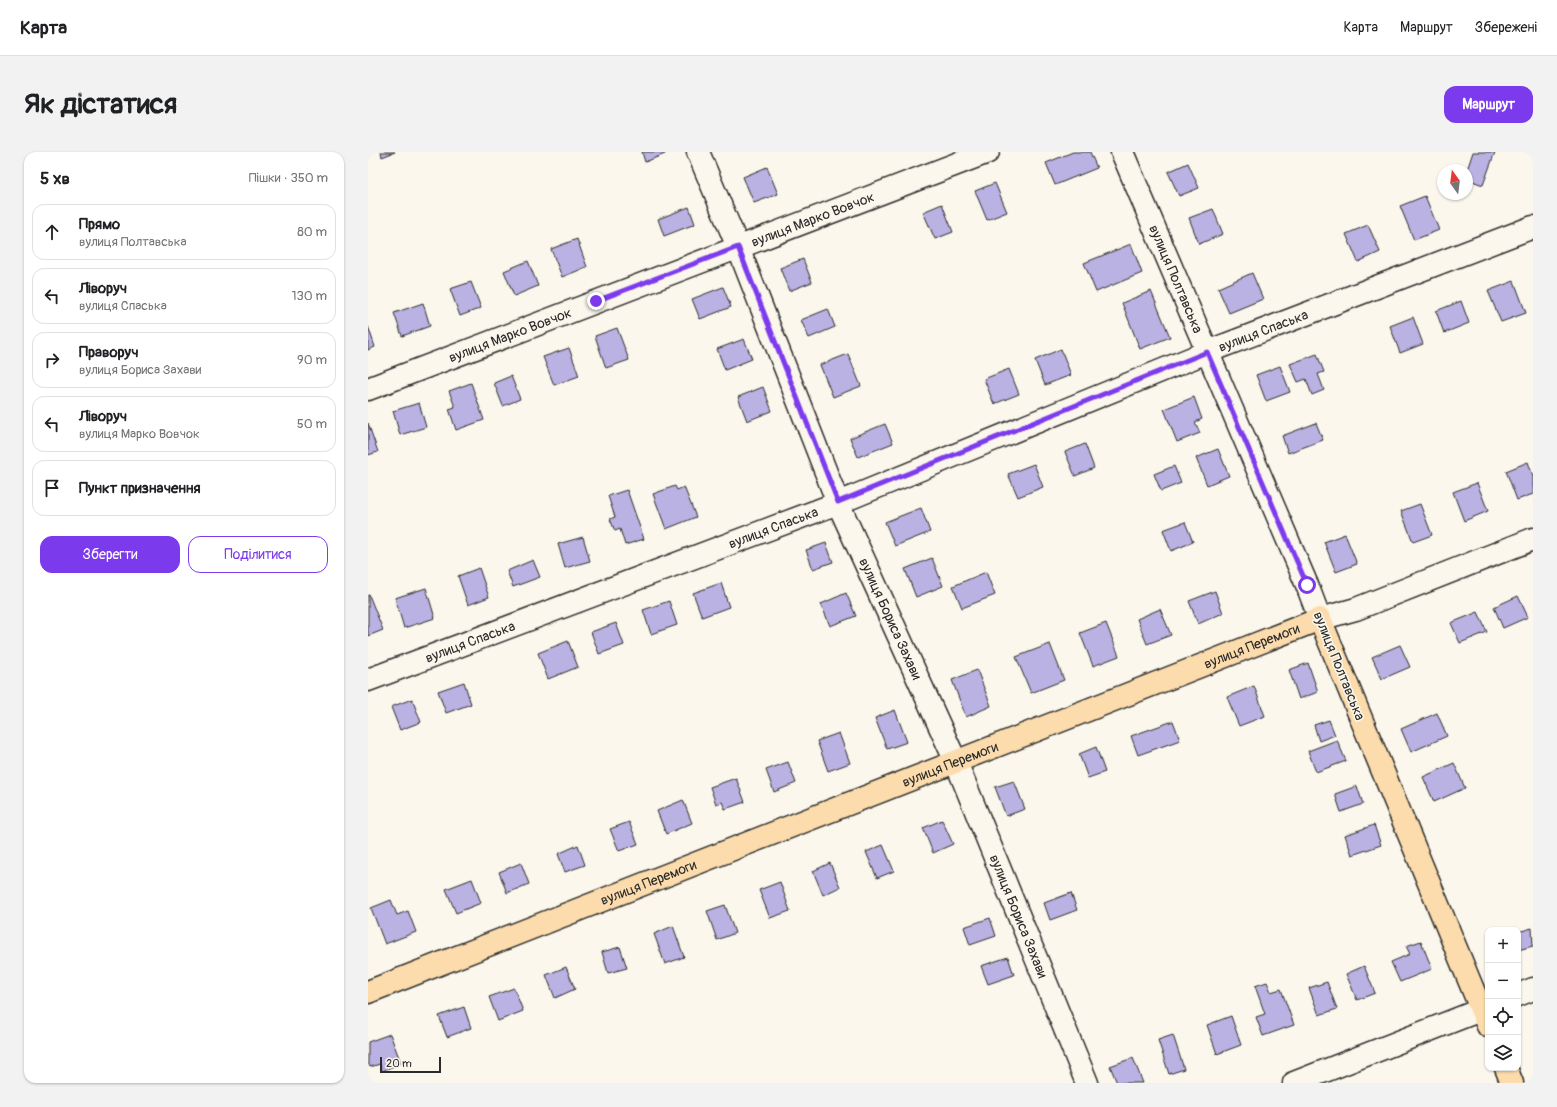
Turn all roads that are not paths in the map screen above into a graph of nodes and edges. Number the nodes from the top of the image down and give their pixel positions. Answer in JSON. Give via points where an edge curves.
{"nodes":[{"id":1,"x":698,"y":152,"type":"edge"},
{"id":2,"x":988,"y":152,"type":"edge"},
{"id":3,"x":1122,"y":152,"type":"edge"},
{"id":4,"x":1533,"y":227,"type":"edge"},
{"id":5,"x":738,"y":247,"type":"junction"},
{"id":6,"x":1207,"y":352,"type":"junction"},
{"id":7,"x":368,"y":389,"type":"edge"},
{"id":8,"x":838,"y":502,"type":"junction"},
{"id":9,"x":1533,"y":538,"type":"edge"},
{"id":10,"x":1320,"y":619,"type":"junction"},
{"id":11,"x":368,"y":680,"type":"edge"},
{"id":12,"x":956,"y":762,"type":"junction"},
{"id":13,"x":1533,"y":989,"type":"edge"},
{"id":14,"x":368,"y":992,"type":"edge"},
{"id":15,"x":1521,"y":994,"type":"edge"},
{"id":16,"x":1485,"y":1013,"type":"edge"},
{"id":17,"x":1485,"y":1015,"type":"edge"},
{"id":18,"x":1507,"y":1071,"type":"edge"},
{"id":19,"x":1088,"y":1083,"type":"edge"},
{"id":20,"x":1294,"y":1083,"type":"edge"},
{"id":21,"x":1512,"y":1083,"type":"edge"}],
"edges":[{"from":1,"to":5,"type":"street","name":"вулиця Бориса Захави"},
{"from":2,"to":5,"type":"street","name":"вулиця Марко Вовчок"},
{"from":3,"to":6,"type":"street","name":"вулиця Полтавська"},
{"from":4,"to":6,"type":"street","name":"вулиця Спаська"},
{"from":5,"to":7,"type":"street","name":"вулиця Марко Вовчок"},
{"from":5,"to":8,"type":"street","name":"вулиця Бориса Захави"},
{"from":6,"to":8,"type":"street","name":"вулиця Спаська"},
{"from":6,"to":10,"type":"street","name":"вулиця Полтавська"},
{"from":8,"to":11,"type":"street","name":"вулиця Спаська"},
{"from":8,"to":12,"type":"street","name":"вулиця Бориса Захави"},
{"from":9,"to":10,"type":"street","name":"вулиця Перемоги","via":[[1356,609]]},
{"from":10,"to":12,"type":"main road","name":"вулиця Перемоги"},
{"from":10,"to":16,"type":"main road","name":"вулиця Полтавська"},
{"from":12,"to":14,"type":"main road","name":"вулиця Перемоги"},
{"from":12,"to":19,"type":"street","name":"вулиця Бориса Захави"},
{"from":13,"to":15,"type":"street"},
{"from":17,"to":20,"type":"street"},
{"from":18,"to":21,"type":"main road"}]}
